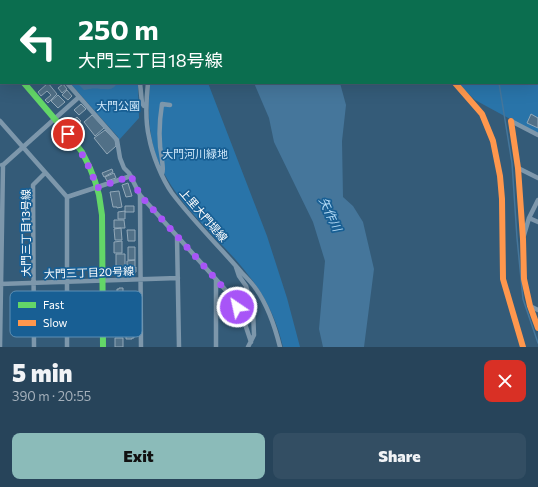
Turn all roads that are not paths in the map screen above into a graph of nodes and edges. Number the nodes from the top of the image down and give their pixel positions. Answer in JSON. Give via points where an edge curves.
{"nodes":[{"id":1,"x":25,"y":84,"type":"edge"},
{"id":2,"x":68,"y":84,"type":"edge"},
{"id":3,"x":140,"y":84,"type":"edge"},
{"id":4,"x":148,"y":84,"type":"edge"},
{"id":5,"x":456,"y":84,"type":"edge"},
{"id":6,"x":80,"y":97,"type":"junction"},
{"id":7,"x":170,"y":105,"type":"dead end"},
{"id":8,"x":146,"y":106,"type":"junction"},
{"id":9,"x":55,"y":119,"type":"junction"},
{"id":10,"x":0,"y":121,"type":"edge"},
{"id":11,"x":511,"y":121,"type":"joint"},
{"id":12,"x":538,"y":135,"type":"edge"},
{"id":13,"x":23,"y":147,"type":"junction"},
{"id":14,"x":2,"y":165,"type":"edge"},
{"id":15,"x":518,"y":168,"type":"junction"},
{"id":16,"x":46,"y":173,"type":"junction"},
{"id":17,"x":162,"y":174,"type":"junction"},
{"id":18,"x":131,"y":176,"type":"junction"},
{"id":19,"x":538,"y":178,"type":"edge"},
{"id":20,"x":97,"y":188,"type":"junction"},
{"id":21,"x":140,"y":195,"type":"junction"},
{"id":22,"x":67,"y":197,"type":"junction"},
{"id":23,"x":538,"y":200,"type":"edge"},
{"id":24,"x":529,"y":218,"type":"junction"},
{"id":25,"x":538,"y":222,"type":"edge"},
{"id":26,"x":177,"y":237,"type":"junction"},
{"id":27,"x":523,"y":239,"type":"junction"},
{"id":28,"x":236,"y":266,"type":"junction"},
{"id":29,"x":178,"y":278,"type":"junction"},
{"id":30,"x":140,"y":279,"type":"junction"},
{"id":31,"x":216,"y":280,"type":"junction"},
{"id":32,"x":103,"y":281,"type":"junction"},
{"id":33,"x":67,"y":282,"type":"junction"},
{"id":34,"x":0,"y":284,"type":"edge"},
{"id":35,"x":33,"y":284,"type":"junction"},
{"id":36,"x":33,"y":291,"type":"edge"},
{"id":37,"x":67,"y":291,"type":"edge"},
{"id":38,"x":103,"y":291,"type":"edge"},
{"id":39,"x":140,"y":291,"type":"edge"},
{"id":40,"x":530,"y":306,"type":"junction"},
{"id":41,"x":538,"y":310,"type":"edge"},
{"id":42,"x":538,"y":328,"type":"edge"},
{"id":43,"x":0,"y":334,"type":"edge"},
{"id":44,"x":34,"y":337,"type":"edge"},
{"id":45,"x":141,"y":337,"type":"edge"},
{"id":46,"x":251,"y":342,"type":"junction"},
{"id":47,"x":0,"y":347,"type":"edge"},
{"id":48,"x":34,"y":347,"type":"edge"},
{"id":49,"x":141,"y":347,"type":"edge"},
{"id":50,"x":179,"y":347,"type":"edge"},
{"id":51,"x":216,"y":347,"type":"edge"},
{"id":52,"x":248,"y":347,"type":"edge"},
{"id":53,"x":280,"y":347,"type":"edge"},
{"id":54,"x":523,"y":347,"type":"edge"}],
"edges":[{"from":1,"to":9,"type":"street"},
{"from":2,"to":6,"type":"street"},
{"from":3,"to":8,"type":"street","via":[[142,103]]},
{"from":4,"to":8,"type":"street","name":"上里大門堤線"},
{"from":5,"to":54,"type":"street","via":[[482,114],[493,141],[502,200],[503,279]]},
{"from":6,"to":9,"type":"street"},
{"from":6,"to":18,"type":"street","via":[[117,140],[120,158]]},
{"from":7,"to":17,"type":"street","via":[[162,104],[160,120]]},
{"from":8,"to":17,"type":"street","name":"上里大門堤線","via":[[148,137]]},
{"from":9,"to":13,"type":"street"},
{"from":9,"to":20,"type":"street","via":[[79,148]]},
{"from":10,"to":13,"type":"street"},
{"from":11,"to":12,"type":"street"},
{"from":11,"to":15,"type":"street"},
{"from":13,"to":14,"type":"street"},
{"from":13,"to":16,"type":"street"},
{"from":14,"to":34,"type":"street"},
{"from":15,"to":19,"type":"street"},
{"from":15,"to":27,"type":"street"},
{"from":16,"to":22,"type":"street"},
{"from":16,"to":35,"type":"street","name":"大門三丁目13号線","via":[[33,184]]},
{"from":17,"to":28,"type":"street","name":"上里大門堤線","via":[[181,204]]},
{"from":18,"to":20,"type":"street"},
{"from":18,"to":21,"type":"street"},
{"from":20,"to":22,"type":"street"},
{"from":20,"to":32,"type":"street","via":[[102,216]]},
{"from":21,"to":26,"type":"street"},
{"from":21,"to":30,"type":"street"},
{"from":22,"to":33,"type":"street"},
{"from":23,"to":24,"type":"street"},
{"from":24,"to":25,"type":"street"},
{"from":24,"to":27,"type":"street"},
{"from":26,"to":29,"type":"street"},
{"from":26,"to":31,"type":"street"},
{"from":27,"to":40,"type":"street","via":[[524,278]]},
{"from":28,"to":46,"type":"street","via":[[246,286],[253,310],[254,335]]},
{"from":28,"to":53,"type":"street","name":"上里大門堤線","via":[[262,298]]},
{"from":29,"to":30,"type":"street","name":"大門三丁目20号線"},
{"from":29,"to":50,"type":"street"},
{"from":30,"to":32,"type":"street","name":"大門三丁目20号線"},
{"from":30,"to":39,"type":"street"},
{"from":31,"to":46,"type":"street","via":[[231,296],[243,318]]},
{"from":31,"to":51,"type":"street"},
{"from":32,"to":33,"type":"street","name":"大門三丁目20号線"},
{"from":32,"to":38,"type":"street"},
{"from":33,"to":35,"type":"street","name":"大門三丁目20号線"},
{"from":33,"to":37,"type":"street"},
{"from":34,"to":35,"type":"street","name":"大門三丁目20号線"},
{"from":34,"to":43,"type":"street"},
{"from":35,"to":36,"type":"street","name":"大門三丁目13号線"},
{"from":40,"to":41,"type":"street"},
{"from":40,"to":42,"type":"street"},
{"from":43,"to":47,"type":"street"},
{"from":44,"to":48,"type":"street","name":"大門三丁目13号線"},
{"from":45,"to":49,"type":"street"},
{"from":46,"to":52,"type":"street"}]}
